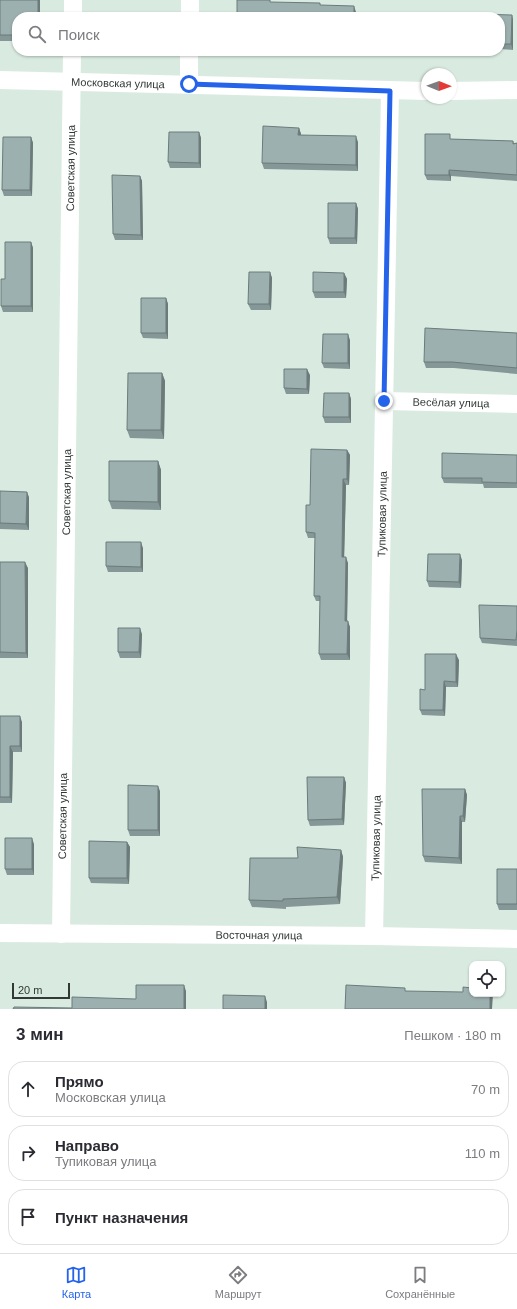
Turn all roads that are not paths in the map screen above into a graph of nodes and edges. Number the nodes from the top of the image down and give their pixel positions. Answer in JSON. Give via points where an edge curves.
{"nodes":[{"id":1,"x":73,"y":0,"type":"edge"},
{"id":2,"x":190,"y":0,"type":"edge"},
{"id":3,"x":73,"y":12,"type":"edge"},
{"id":4,"x":190,"y":12,"type":"edge"},
{"id":5,"x":72,"y":56,"type":"edge"},
{"id":6,"x":190,"y":56,"type":"edge"},
{"id":7,"x":0,"y":80,"type":"edge"},
{"id":8,"x":72,"y":82,"type":"junction"},
{"id":9,"x":189,"y":84,"type":"junction"},
{"id":10,"x":517,"y":90,"type":"edge"},
{"id":11,"x":390,"y":91,"type":"junction"},
{"id":12,"x":421,"y":91,"type":"edge"},
{"id":13,"x":457,"y":91,"type":"edge"},
{"id":14,"x":384,"y":401,"type":"junction"},
{"id":15,"x":517,"y":404,"type":"edge"},
{"id":16,"x":0,"y":933,"type":"edge"},
{"id":17,"x":61,"y":934,"type":"junction"},
{"id":18,"x":374,"y":936,"type":"junction"},
{"id":19,"x":517,"y":939,"type":"edge"}],
"edges":[{"from":1,"to":3,"type":"street"},
{"from":2,"to":4,"type":"street"},
{"from":5,"to":8,"type":"street","name":"Советская улица"},
{"from":6,"to":9,"type":"street"},
{"from":7,"to":8,"type":"street","name":"Московская улица"},
{"from":8,"to":9,"type":"street","name":"Московская улица"},
{"from":8,"to":17,"type":"street","name":"Советская улица"},
{"from":9,"to":11,"type":"street","name":"Московская улица"},
{"from":10,"to":13,"type":"street"},
{"from":11,"to":12,"type":"street","name":"Московская улица"},
{"from":11,"to":14,"type":"street","name":"Тупиковая улица"},
{"from":14,"to":15,"type":"street","name":"Весёлая улица"},
{"from":14,"to":18,"type":"street","name":"Тупиковая улица"},
{"from":16,"to":17,"type":"street","name":"Восточная улица"},
{"from":17,"to":18,"type":"street","name":"Восточная улица"},
{"from":18,"to":19,"type":"street","name":"Восточная улица"}]}
